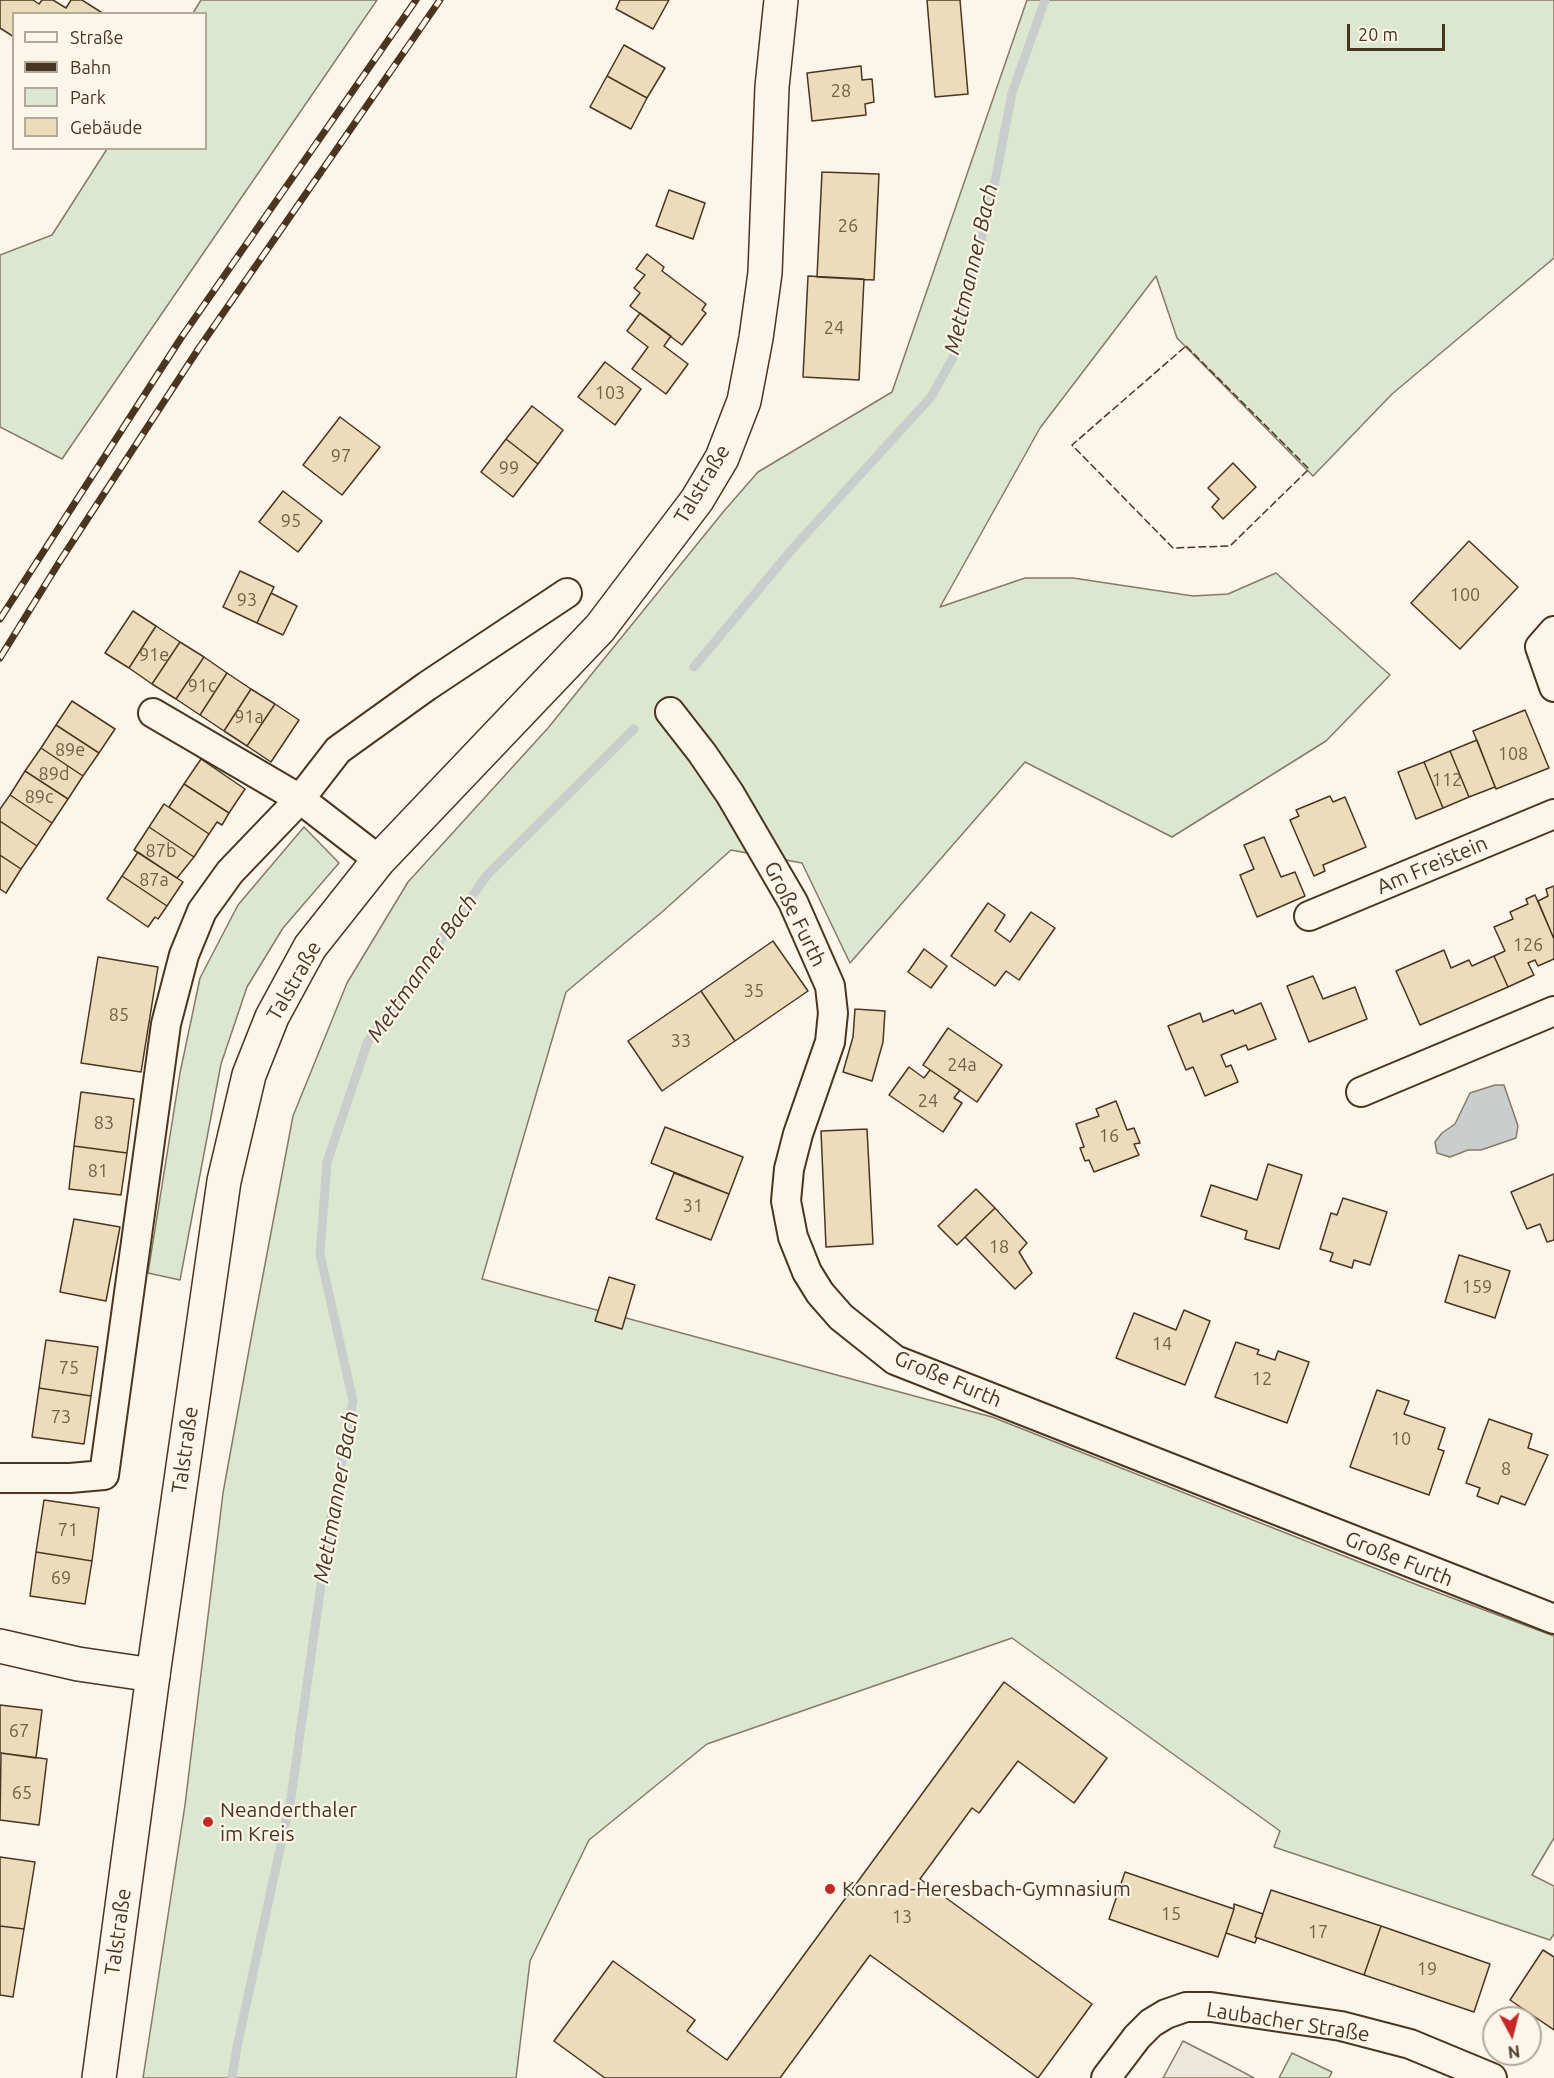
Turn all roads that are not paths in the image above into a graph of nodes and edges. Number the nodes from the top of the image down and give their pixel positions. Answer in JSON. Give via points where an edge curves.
{"nodes":[{"id":1,"x":781,"y":0,"type":"edge"},
{"id":2,"x":567,"y":593,"type":"dead end"},
{"id":3,"x":1554,"y":631,"type":"edge"},
{"id":4,"x":1554,"y":687,"type":"edge"},
{"id":5,"x":670,"y":712,"type":"dead end"},
{"id":6,"x":153,"y":713,"type":"dead end"},
{"id":7,"x":300,"y":799,"type":"junction"},
{"id":8,"x":1554,"y":814,"type":"edge"},
{"id":9,"x":379,"y":860,"type":"junction"},
{"id":10,"x":1309,"y":916,"type":"dead end"},
{"id":11,"x":1552,"y":1018,"type":"edge"},
{"id":12,"x":1361,"y":1092,"type":"dead end"},
{"id":13,"x":0,"y":1478,"type":"edge"},
{"id":14,"x":1554,"y":1619,"type":"edge"},
{"id":15,"x":0,"y":1646,"type":"edge"},
{"id":16,"x":153,"y":1675,"type":"junction"},
{"id":17,"x":99,"y":2078,"type":"edge"},
{"id":18,"x":1106,"y":2078,"type":"edge"},
{"id":19,"x":1492,"y":2078,"type":"edge"}],
"edges":[{"from":1,"to":9,"type":"main road","name":"Talstraße","via":[[772,87],[762,295],[744,401],[722,458],[697,500],[600,628]]},
{"from":2,"to":7,"type":"street","via":[[338,750]]},
{"from":3,"to":4,"type":"street","via":[[1540,646]]},
{"from":5,"to":14,"type":"street","name":"Große Furth","via":[[702,753],[753,833],[793,902],[830,986],[830,1042],[798,1134],[786,1201],[793,1237],[807,1272],[841,1317],[895,1360]]},
{"from":6,"to":7,"type":"street"},
{"from":7,"to":9,"type":"street"},
{"from":7,"to":13,"type":"street","via":[[230,872],[202,910],[184,955],[166,1024],[104,1475]]},
{"from":8,"to":10,"type":"street","name":"Am Freistein"},
{"from":9,"to":16,"type":"main road","name":"Talstraße","via":[[310,947],[272,1017],[249,1075],[224,1181]]},
{"from":11,"to":12,"type":"street"},
{"from":15,"to":16,"type":"main road","via":[[78,1664]]},
{"from":16,"to":17,"type":"main road","name":"Talstraße"},
{"from":18,"to":19,"type":"street","name":"Laubacher Straße","via":[[1151,2023],[1186,2007],[1211,2007],[1341,2026],[1410,2044]]}]}
